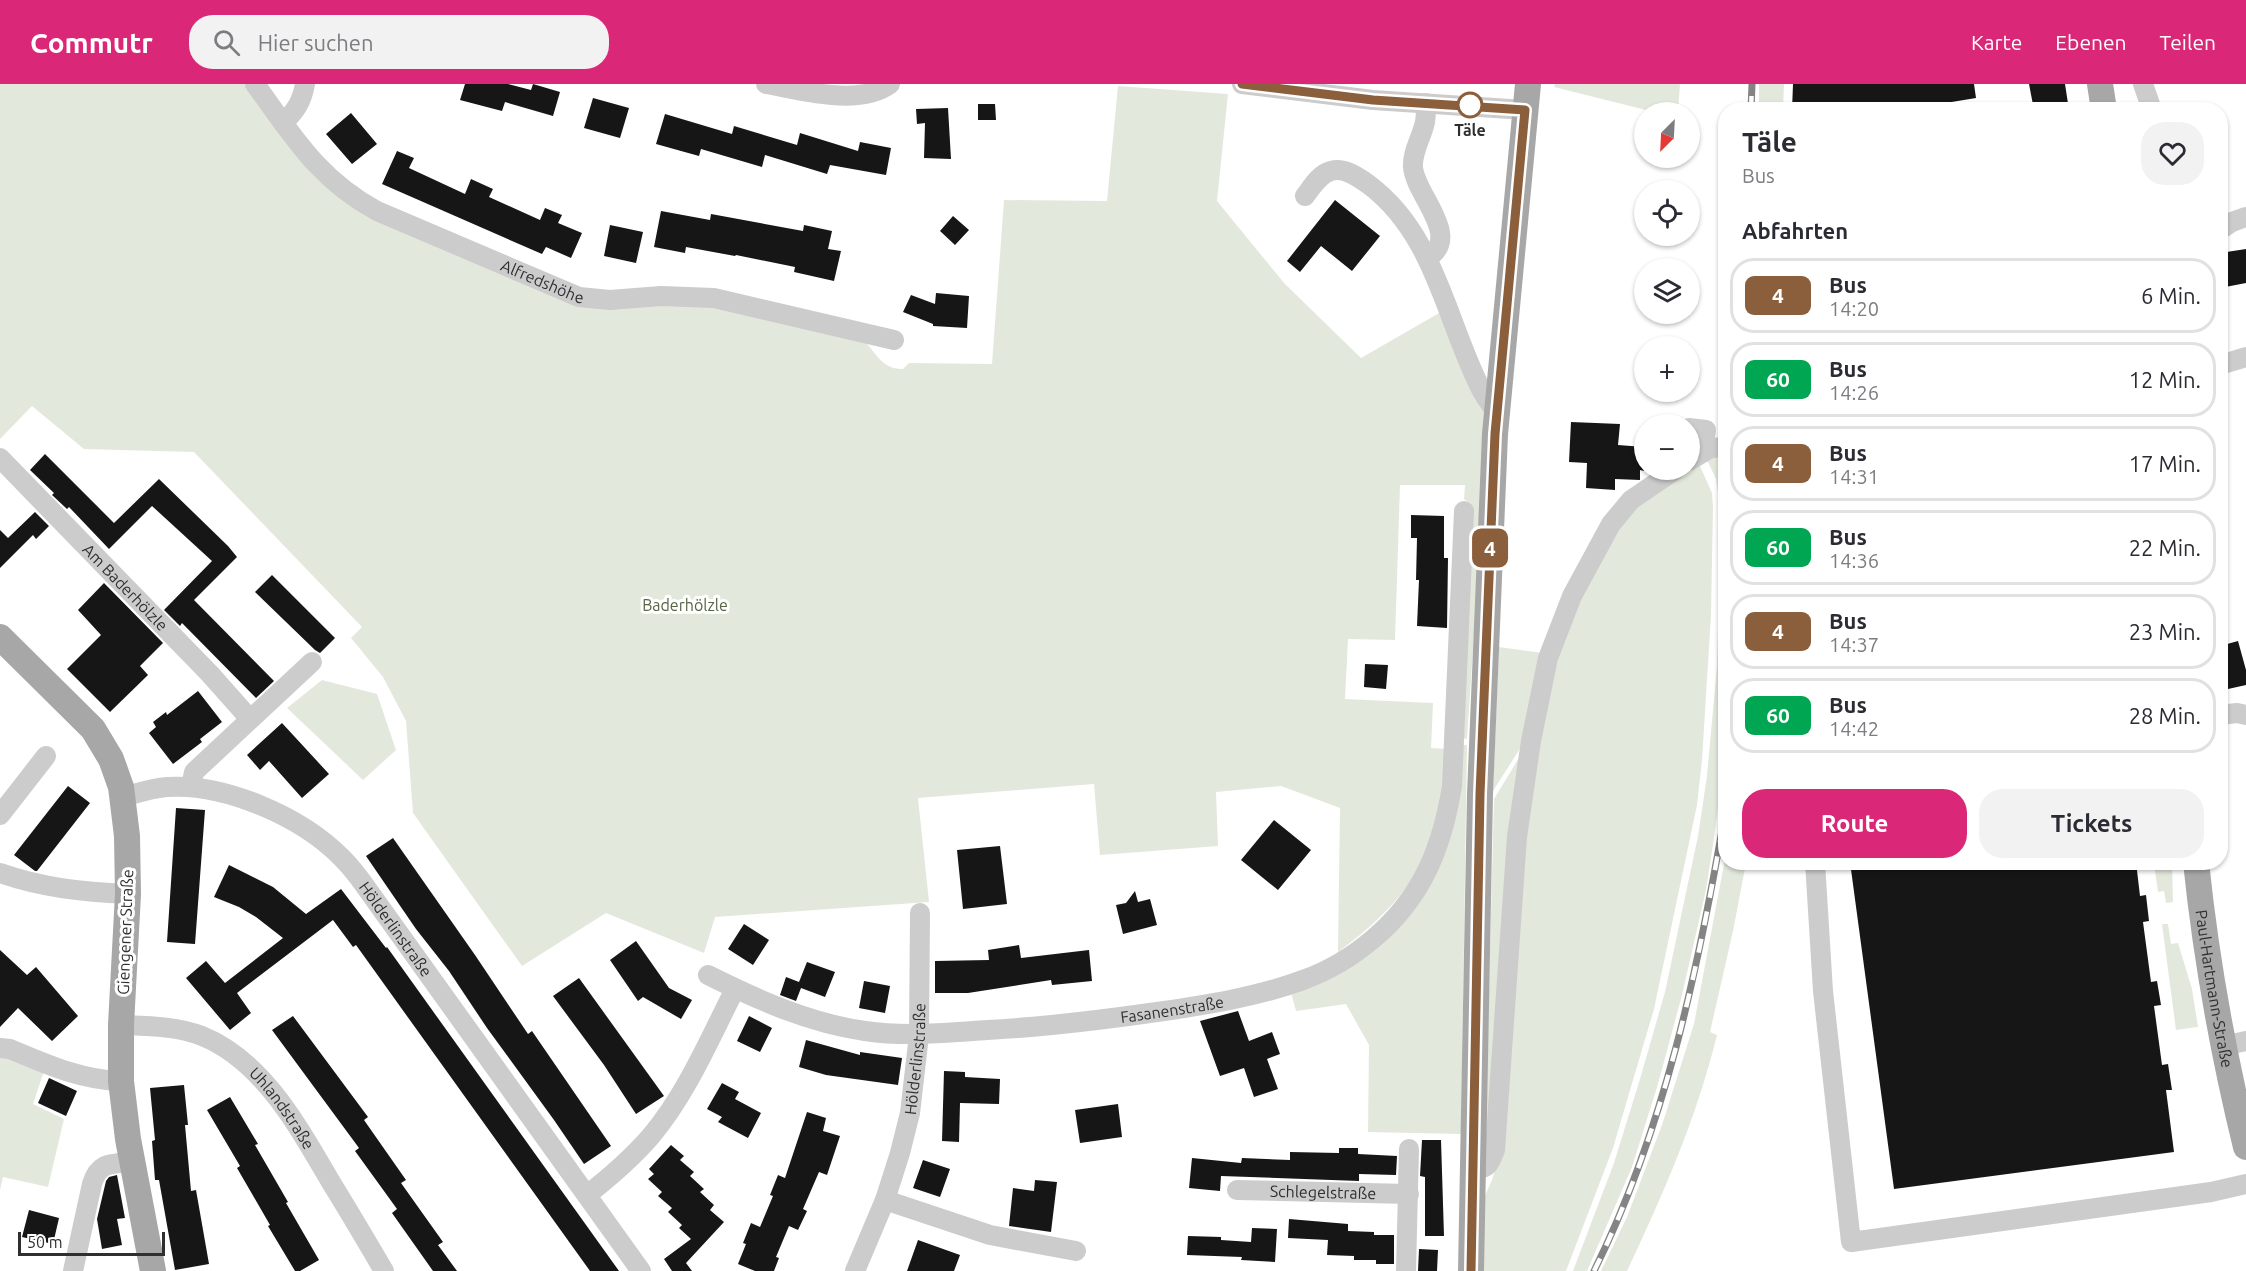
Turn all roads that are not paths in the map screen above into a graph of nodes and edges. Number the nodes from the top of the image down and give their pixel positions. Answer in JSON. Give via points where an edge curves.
{"nodes":[{"id":1,"x":255,"y":84,"type":"edge"},
{"id":2,"x":305,"y":84,"type":"edge"},
{"id":3,"x":766,"y":84,"type":"edge"},
{"id":4,"x":890,"y":84,"type":"edge"},
{"id":5,"x":1242,"y":84,"type":"edge"},
{"id":6,"x":1528,"y":84,"type":"edge"},
{"id":7,"x":2100,"y":84,"type":"edge"},
{"id":8,"x":2143,"y":84,"type":"edge"},
{"id":9,"x":2103,"y":102,"type":"edge"},
{"id":10,"x":2149,"y":102,"type":"edge"},
{"id":11,"x":1426,"y":103,"type":"junction"},
{"id":12,"x":1525,"y":110,"type":"junction"},
{"id":13,"x":283,"y":123,"type":"junction"},
{"id":14,"x":1305,"y":196,"type":"dead end"},
{"id":15,"x":1427,"y":258,"type":"junction"},
{"id":16,"x":894,"y":340,"type":"dead end"},
{"id":17,"x":2246,"y":357,"type":"edge"},
{"id":18,"x":2228,"y":362,"type":"edge"},
{"id":19,"x":1495,"y":423,"type":"junction"},
{"id":20,"x":1700,"y":429,"type":"edge"},
{"id":21,"x":1700,"y":446,"type":"edge"},
{"id":22,"x":1718,"y":446,"type":"edge"},
{"id":23,"x":1700,"y":454,"type":"edge"},
{"id":24,"x":0,"y":458,"type":"edge"},
{"id":25,"x":1660,"y":480,"type":"edge"},
{"id":26,"x":1464,"y":511,"type":"dead end"},
{"id":27,"x":0,"y":637,"type":"edge"},
{"id":28,"x":312,"y":662,"type":"dead end"},
{"id":29,"x":250,"y":719,"type":"junction"},
{"id":30,"x":46,"y":756,"type":"dead end"},
{"id":31,"x":191,"y":787,"type":"junction"},
{"id":32,"x":123,"y":797,"type":"junction"},
{"id":33,"x":2,"y":807,"type":"edge"},
{"id":34,"x":1815,"y":870,"type":"edge"},
{"id":35,"x":2197,"y":870,"type":"edge"},
{"id":36,"x":0,"y":873,"type":"edge"},
{"id":37,"x":128,"y":894,"type":"junction"},
{"id":38,"x":920,"y":913,"type":"dead end"},
{"id":39,"x":708,"y":975,"type":"dead end"},
{"id":40,"x":735,"y":989,"type":"junction"},
{"id":41,"x":121,"y":1024,"type":"junction"},
{"id":42,"x":919,"y":1035,"type":"junction"},
{"id":43,"x":2234,"y":1043,"type":"edge"},
{"id":44,"x":0,"y":1048,"type":"edge"},
{"id":45,"x":121,"y":1081,"type":"junction"},
{"id":46,"x":2246,"y":1147,"type":"edge"},
{"id":47,"x":1409,"y":1149,"type":"dead end"},
{"id":48,"x":132,"y":1162,"type":"junction"},
{"id":49,"x":1473,"y":1170,"type":"junction"},
{"id":50,"x":2246,"y":1184,"type":"edge"},
{"id":51,"x":1237,"y":1190,"type":"dead end"},
{"id":52,"x":1409,"y":1194,"type":"junction"},
{"id":53,"x":587,"y":1195,"type":"junction"},
{"id":54,"x":885,"y":1200,"type":"junction"},
{"id":55,"x":1076,"y":1251,"type":"dead end"},
{"id":56,"x":73,"y":1271,"type":"edge"},
{"id":57,"x":153,"y":1271,"type":"edge"},
{"id":58,"x":384,"y":1271,"type":"edge"},
{"id":59,"x":641,"y":1271,"type":"edge"},
{"id":60,"x":855,"y":1271,"type":"edge"},
{"id":61,"x":1406,"y":1271,"type":"edge"},
{"id":62,"x":1471,"y":1271,"type":"edge"}],
"edges":[{"from":1,"to":13,"type":"street","name":"Alfredshöhe"},
{"from":2,"to":13,"type":"street","via":[[300,103]]},
{"from":3,"to":4,"type":"street","via":[[863,96]]},
{"from":5,"to":11,"type":"street"},
{"from":6,"to":12,"type":"main road"},
{"from":7,"to":9,"type":"main road"},
{"from":8,"to":10,"type":"street"},
{"from":11,"to":12,"type":"street"},
{"from":11,"to":15,"type":"street","via":[[1413,165],[1441,242],[1439,249]]},
{"from":12,"to":19,"type":"main road"},
{"from":13,"to":16,"type":"street","name":"Alfredshöhe","via":[[330,180],[358,201],[569,293],[591,299],[714,298]]},
{"from":14,"to":15,"type":"street","via":[[1325,173],[1351,173],[1373,188],[1405,220]]},
{"from":15,"to":19,"type":"street"},
{"from":17,"to":18,"type":"street"},
{"from":19,"to":49,"type":"main road","via":[[1480,784]]},
{"from":20,"to":21,"type":"street","via":[[1706,430]]},
{"from":22,"to":23,"type":"street"},
{"from":24,"to":29,"type":"street","name":"Am Baderhölzle"},
{"from":25,"to":49,"type":"street","via":[[1631,500],[1611,524],[1572,596],[1548,658],[1517,837],[1495,1150],[1489,1166]]},
{"from":26,"to":42,"type":"street","name":"Fasanenstraße","via":[[1452,786],[1445,827],[1428,870],[1388,926],[1352,955],[1305,980],[1258,994],[1071,1023]]},
{"from":27,"to":32,"type":"main road","name":"Giengener Straße","via":[[93,729],[115,767]]},
{"from":28,"to":29,"type":"street"},
{"from":29,"to":31,"type":"street","via":[[194,772]]},
{"from":30,"to":33,"type":"street"},
{"from":31,"to":32,"type":"street","name":"Hölderlinstraße","via":[[157,788]]},
{"from":31,"to":53,"type":"street","name":"Hölderlinstraße","via":[[266,808],[298,825],[340,856]]},
{"from":32,"to":37,"type":"main road","name":"Giengener Straße"},
{"from":34,"to":50,"type":"street","via":[[1823,991],[1851,1242]]},
{"from":35,"to":43,"type":"main road","name":"Paul-Hartmann-Straße","via":[[2203,927]]},
{"from":36,"to":37,"type":"street","via":[[64,890]]},
{"from":37,"to":41,"type":"main road","name":"Giengener Straße"},
{"from":38,"to":42,"type":"street","name":"Hölderlinstraße"},
{"from":39,"to":40,"type":"street","name":"Fasanenstraße"},
{"from":40,"to":42,"type":"street","name":"Fasanenstraße","via":[[791,1013],[842,1028]]},
{"from":40,"to":53,"type":"street","via":[[660,1124],[621,1168]]},
{"from":41,"to":45,"type":"main road","name":"Giengener Straße"},
{"from":41,"to":58,"type":"street","name":"Uhlandstraße","via":[[199,1035],[226,1049],[251,1070],[302,1133]]},
{"from":42,"to":54,"type":"street","name":"Hölderlinstraße","via":[[910,1113]]},
{"from":43,"to":46,"type":"main road","name":"Paul-Hartmann-Straße"},
{"from":44,"to":45,"type":"street","via":[[72,1074]]},
{"from":45,"to":48,"type":"main road","name":"Giengener Straße"},
{"from":47,"to":52,"type":"street"},
{"from":48,"to":56,"type":"street","via":[[106,1165],[97,1172]]},
{"from":48,"to":57,"type":"main road","name":"Giengener Straße"},
{"from":49,"to":62,"type":"main road"},
{"from":51,"to":52,"type":"street","name":"Schlegelstraße"},
{"from":52,"to":61,"type":"street"},
{"from":53,"to":59,"type":"street","name":"Hölderlinstraße"},
{"from":54,"to":55,"type":"street","via":[[990,1235]]},
{"from":54,"to":60,"type":"street","name":"Hölderlinstraße"}]}
